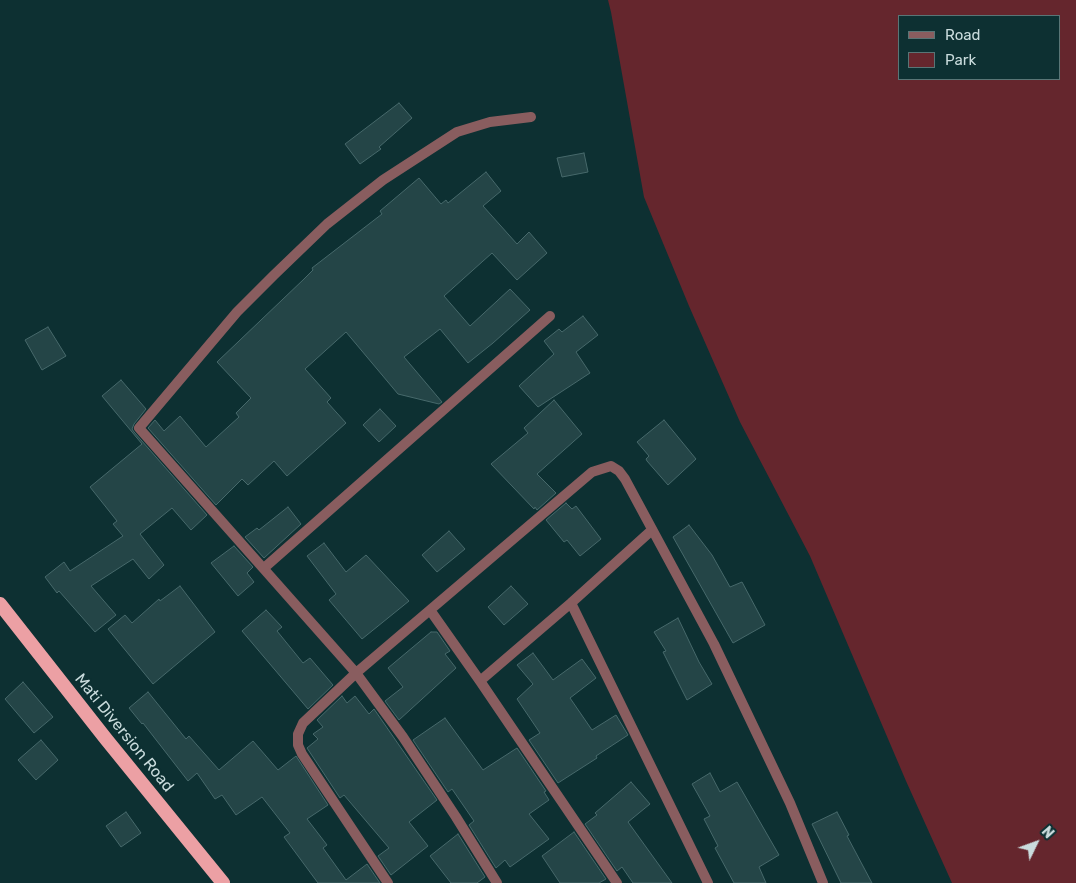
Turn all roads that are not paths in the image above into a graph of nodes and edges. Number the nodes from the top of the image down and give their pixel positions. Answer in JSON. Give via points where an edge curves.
{"nodes":[{"id":1,"x":531,"y":117,"type":"dead end"},
{"id":2,"x":550,"y":316,"type":"dead end"},
{"id":3,"x":652,"y":530,"type":"junction"},
{"id":4,"x":264,"y":568,"type":"junction"},
{"id":5,"x":571,"y":602,"type":"junction"},
{"id":6,"x":0,"y":604,"type":"edge"},
{"id":7,"x":430,"y":610,"type":"junction"},
{"id":8,"x":356,"y":673,"type":"junction"},
{"id":9,"x":480,"y":681,"type":"junction"},
{"id":10,"x":223,"y":883,"type":"edge"},
{"id":11,"x":388,"y":883,"type":"edge"},
{"id":12,"x":497,"y":883,"type":"edge"},
{"id":13,"x":617,"y":883,"type":"edge"},
{"id":14,"x":708,"y":883,"type":"edge"},
{"id":15,"x":823,"y":883,"type":"edge"}],
"edges":[{"from":1,"to":4,"type":"street","via":[[490,122],[457,132],[383,180],[327,224],[238,312],[139,428]]},
{"from":2,"to":4,"type":"street"},
{"from":3,"to":5,"type":"street"},
{"from":3,"to":7,"type":"street","via":[[619,471],[611,466],[600,469],[592,472]]},
{"from":3,"to":15,"type":"street","via":[[718,653],[790,803]]},
{"from":4,"to":8,"type":"street"},
{"from":5,"to":9,"type":"street"},
{"from":5,"to":14,"type":"street"},
{"from":6,"to":10,"type":"highway","name":"Mati Diversion Road"},
{"from":7,"to":8,"type":"street"},
{"from":7,"to":9,"type":"street"},
{"from":8,"to":11,"type":"street","via":[[303,723],[298,745]]},
{"from":8,"to":12,"type":"street","via":[[419,761]]},
{"from":9,"to":13,"type":"street"}]}
